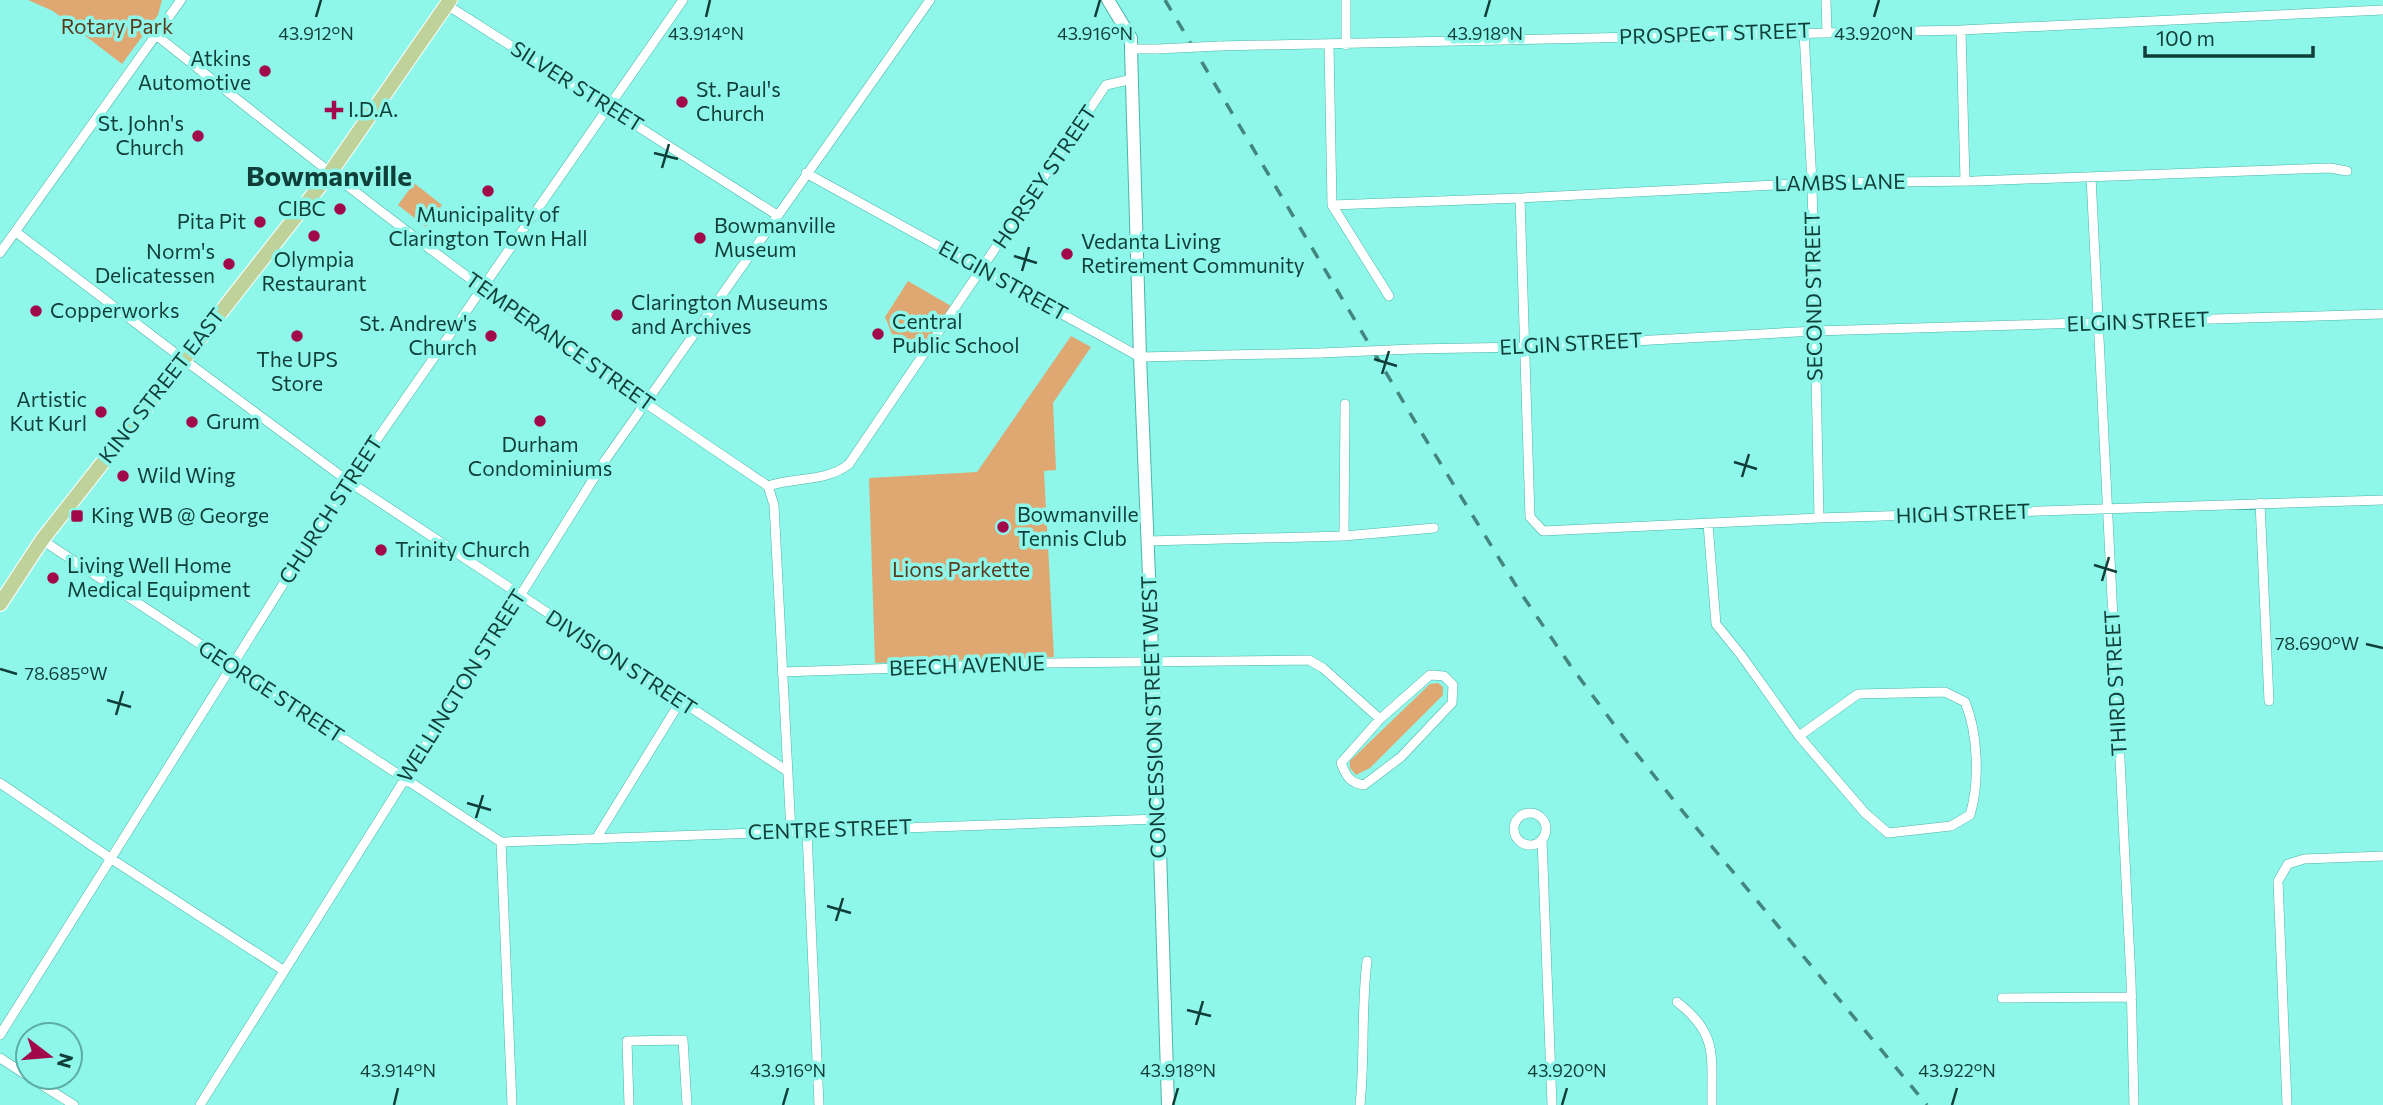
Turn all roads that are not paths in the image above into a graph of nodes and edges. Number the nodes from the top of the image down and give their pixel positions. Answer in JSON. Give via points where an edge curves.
{"nodes":[{"id":1,"x":181,"y":0,"type":"edge"},
{"id":2,"x":683,"y":0,"type":"edge"},
{"id":3,"x":930,"y":0,"type":"edge"},
{"id":4,"x":1108,"y":0,"type":"edge"},
{"id":5,"x":1346,"y":0,"type":"edge"},
{"id":6,"x":1826,"y":0,"type":"edge"},
{"id":7,"x":449,"y":2,"type":"edge"},
{"id":8,"x":2383,"y":10,"type":"edge"},
{"id":9,"x":1961,"y":30,"type":"junction"},
{"id":10,"x":1827,"y":31,"type":"junction"},
{"id":11,"x":1804,"y":32,"type":"junction"},
{"id":12,"x":156,"y":35,"type":"junction"},
{"id":13,"x":1329,"y":45,"type":"junction"},
{"id":14,"x":1346,"y":45,"type":"junction"},
{"id":15,"x":1131,"y":49,"type":"junction"},
{"id":16,"x":1133,"y":79,"type":"junction"},
{"id":17,"x":608,"y":107,"type":"junction"},
{"id":18,"x":2347,"y":171,"type":"dead end"},
{"id":19,"x":330,"y":173,"type":"junction"},
{"id":20,"x":806,"y":173,"type":"junction"},
{"id":21,"x":2091,"y":177,"type":"junction"},
{"id":22,"x":1965,"y":181,"type":"junction"},
{"id":23,"x":1812,"y":183,"type":"junction"},
{"id":24,"x":1520,"y":198,"type":"junction"},
{"id":25,"x":1332,"y":205,"type":"junction"},
{"id":26,"x":777,"y":215,"type":"junction"},
{"id":27,"x":16,"y":232,"type":"junction"},
{"id":28,"x":0,"y":253,"type":"edge"},
{"id":29,"x":983,"y":270,"type":"junction"},
{"id":30,"x":481,"y":287,"type":"junction"},
{"id":31,"x":1389,"y":296,"type":"dead end"},
{"id":32,"x":2383,"y":314,"type":"edge"},
{"id":33,"x":2099,"y":323,"type":"junction"},
{"id":34,"x":1815,"y":331,"type":"junction"},
{"id":35,"x":1524,"y":347,"type":"junction"},
{"id":36,"x":1140,"y":357,"type":"junction"},
{"id":37,"x":183,"y":359,"type":"junction"},
{"id":38,"x":645,"y":403,"type":"junction"},
{"id":39,"x":1345,"y":404,"type":"dead end"},
{"id":40,"x":348,"y":481,"type":"junction"},
{"id":41,"x":768,"y":486,"type":"junction"},
{"id":42,"x":2383,"y":500,"type":"edge"},
{"id":43,"x":2259,"y":503,"type":"junction"},
{"id":44,"x":2108,"y":510,"type":"junction"},
{"id":45,"x":1819,"y":518,"type":"junction"},
{"id":46,"x":1707,"y":524,"type":"junction"},
{"id":47,"x":1434,"y":528,"type":"dead end"},
{"id":48,"x":1344,"y":537,"type":"junction"},
{"id":49,"x":42,"y":540,"type":"junction"},
{"id":50,"x":1147,"y":541,"type":"junction"},
{"id":51,"x":519,"y":595,"type":"junction"},
{"id":52,"x":0,"y":604,"type":"edge"},
{"id":53,"x":1153,"y":662,"type":"junction"},
{"id":54,"x":230,"y":666,"type":"junction"},
{"id":55,"x":782,"y":672,"type":"junction"},
{"id":56,"x":2269,"y":701,"type":"dead end"},
{"id":57,"x":680,"y":702,"type":"junction"},
{"id":58,"x":1380,"y":719,"type":"junction"},
{"id":59,"x":1799,"y":736,"type":"junction"},
{"id":60,"x":787,"y":771,"type":"junction"},
{"id":61,"x":403,"y":779,"type":"junction"},
{"id":62,"x":0,"y":783,"type":"edge"},
{"id":63,"x":1159,"y":819,"type":"junction"},
{"id":64,"x":791,"y":832,"type":"junction"},
{"id":65,"x":807,"y":832,"type":"junction"},
{"id":66,"x":597,"y":837,"type":"junction"},
{"id":67,"x":1542,"y":839,"type":"dead end"},
{"id":68,"x":501,"y":842,"type":"junction"},
{"id":69,"x":2383,"y":856,"type":"edge"},
{"id":70,"x":110,"y":858,"type":"junction"},
{"id":71,"x":1367,"y":961,"type":"dead end"},
{"id":72,"x":283,"y":970,"type":"junction"},
{"id":73,"x":2132,"y":997,"type":"junction"},
{"id":74,"x":2002,"y":998,"type":"dead end"},
{"id":75,"x":1677,"y":1002,"type":"dead end"},
{"id":76,"x":0,"y":1035,"type":"edge"},
{"id":77,"x":52,"y":1091,"type":"edge"},
{"id":78,"x":74,"y":1105,"type":"edge"},
{"id":79,"x":200,"y":1105,"type":"edge"},
{"id":80,"x":512,"y":1105,"type":"edge"},
{"id":81,"x":629,"y":1105,"type":"edge"},
{"id":82,"x":687,"y":1105,"type":"edge"},
{"id":83,"x":819,"y":1105,"type":"edge"},
{"id":84,"x":1168,"y":1105,"type":"edge"},
{"id":85,"x":1360,"y":1105,"type":"edge"},
{"id":86,"x":1552,"y":1105,"type":"edge"},
{"id":87,"x":1712,"y":1105,"type":"edge"},
{"id":88,"x":2134,"y":1105,"type":"edge"},
{"id":89,"x":2287,"y":1105,"type":"edge"}],
"edges":[{"from":1,"to":12,"type":"street"},
{"from":2,"to":17,"type":"street","name":"CHURCH STREET"},
{"from":3,"to":20,"type":"street","name":"WELLINGTON STREET"},
{"from":4,"to":15,"type":"street","name":"CONCESSION STREET WEST","via":[[1130,38]]},
{"from":5,"to":14,"type":"street"},
{"from":6,"to":10,"type":"street"},
{"from":7,"to":17,"type":"street","name":"SILVER STREET"},
{"from":7,"to":19,"type":"main road","name":"KING STREET EAST"},
{"from":8,"to":9,"type":"street","name":"PROSPECT STREET"},
{"from":9,"to":10,"type":"street","name":"PROSPECT STREET"},
{"from":9,"to":22,"type":"street"},
{"from":10,"to":11,"type":"street","name":"PROSPECT STREET"},
{"from":11,"to":14,"type":"street","name":"PROSPECT STREET"},
{"from":11,"to":23,"type":"street","name":"SECOND STREET"},
{"from":12,"to":19,"type":"street","name":"TEMPERANCE STREET"},
{"from":12,"to":27,"type":"street"},
{"from":13,"to":14,"type":"street","name":"PROSPECT STREET"},
{"from":13,"to":15,"type":"street","name":"PROSPECT STREET","bridge":true},
{"from":13,"to":25,"type":"street"},
{"from":15,"to":16,"type":"street","name":"CONCESSION STREET WEST"},
{"from":16,"to":29,"type":"street","name":"HORSEY STREET","via":[[1106,85]]},
{"from":16,"to":36,"type":"street","name":"CONCESSION STREET WEST"},
{"from":17,"to":26,"type":"street","name":"SILVER STREET"},
{"from":17,"to":30,"type":"street","name":"CHURCH STREET"},
{"from":18,"to":21,"type":"street","name":"LAMBS LANE"},
{"from":19,"to":30,"type":"street","name":"TEMPERANCE STREET"},
{"from":19,"to":37,"type":"main road","name":"KING STREET EAST"},
{"from":20,"to":26,"type":"street","name":"WELLINGTON STREET"},
{"from":20,"to":29,"type":"street","name":"ELGIN STREET"},
{"from":21,"to":22,"type":"street","name":"LAMBS LANE"},
{"from":21,"to":33,"type":"street","name":"THIRD STREET"},
{"from":22,"to":23,"type":"street","name":"LAMBS LANE"},
{"from":23,"to":24,"type":"street","name":"LAMBS LANE"},
{"from":23,"to":34,"type":"street","name":"SECOND STREET"},
{"from":24,"to":25,"type":"street","name":"LAMBS LANE"},
{"from":24,"to":35,"type":"street"},
{"from":25,"to":31,"type":"street"},
{"from":26,"to":38,"type":"street","name":"WELLINGTON STREET"},
{"from":27,"to":28,"type":"street"},
{"from":27,"to":37,"type":"street","name":"DIVISION STREET"},
{"from":29,"to":36,"type":"street","name":"ELGIN STREET"},
{"from":29,"to":41,"type":"street","name":"HORSEY STREET","via":[[849,464],[838,474]]},
{"from":30,"to":38,"type":"street","name":"TEMPERANCE STREET"},
{"from":30,"to":40,"type":"street","name":"CHURCH STREET"},
{"from":32,"to":33,"type":"street","name":"ELGIN STREET"},
{"from":33,"to":34,"type":"street","name":"ELGIN STREET"},
{"from":33,"to":44,"type":"street","name":"THIRD STREET"},
{"from":34,"to":35,"type":"street","name":"ELGIN STREET"},
{"from":34,"to":45,"type":"street","name":"SECOND STREET"},
{"from":35,"to":36,"type":"street","name":"ELGIN STREET","bridge":true},
{"from":35,"to":46,"type":"street","name":"HIGH STREET","via":[[1530,517],[1544,531]]},
{"from":36,"to":50,"type":"street","name":"CONCESSION STREET WEST"},
{"from":37,"to":40,"type":"street","name":"DIVISION STREET"},
{"from":37,"to":49,"type":"main road","name":"KING STREET EAST"},
{"from":38,"to":41,"type":"street","name":"TEMPERANCE STREET"},
{"from":38,"to":51,"type":"street","name":"WELLINGTON STREET"},
{"from":39,"to":48,"type":"street"},
{"from":40,"to":51,"type":"street","name":"DIVISION STREET"},
{"from":40,"to":54,"type":"street","name":"CHURCH STREET"},
{"from":41,"to":55,"type":"street","via":[[774,505]]},
{"from":42,"to":43,"type":"street","name":"HIGH STREET"},
{"from":43,"to":44,"type":"street","name":"HIGH STREET"},
{"from":43,"to":56,"type":"street"},
{"from":44,"to":45,"type":"street","name":"HIGH STREET"},
{"from":44,"to":73,"type":"street","name":"THIRD STREET"},
{"from":45,"to":46,"type":"street","name":"HIGH STREET"},
{"from":46,"to":59,"type":"street","via":[[1716,624]]},
{"from":47,"to":48,"type":"street"},
{"from":48,"to":50,"type":"street"},
{"from":49,"to":52,"type":"main road","name":"KING STREET EAST"},
{"from":49,"to":54,"type":"street","name":"GEORGE STREET"},
{"from":50,"to":53,"type":"street","name":"CONCESSION STREET WEST"},
{"from":51,"to":57,"type":"street","name":"DIVISION STREET"},
{"from":51,"to":61,"type":"street","name":"WELLINGTON STREET"},
{"from":53,"to":55,"type":"street","name":"BEECH AVENUE"},
{"from":53,"to":58,"type":"street","name":"BEECH AVENUE","via":[[1309,660]]},
{"from":53,"to":63,"type":"street","name":"CONCESSION STREET WEST"},
{"from":54,"to":61,"type":"street","name":"GEORGE STREET"},
{"from":54,"to":70,"type":"street","name":"CHURCH STREET"},
{"from":55,"to":60,"type":"street"},
{"from":57,"to":60,"type":"street","name":"DIVISION STREET"},
{"from":57,"to":66,"type":"street"},
{"from":58,"to":58,"type":"street","via":[[1341,763],[1354,784],[1364,785],[1401,757],[1452,703],[1453,685],[1444,676],[1430,676]]},
{"from":59,"to":59,"type":"street","via":[[1888,833],[1951,826],[1970,815],[1976,795],[1973,722],[1965,702],[1945,692],[1858,694]]},
{"from":60,"to":64,"type":"street"},
{"from":61,"to":68,"type":"street","name":"GEORGE STREET"},
{"from":61,"to":72,"type":"street","name":"WELLINGTON STREET"},
{"from":62,"to":70,"type":"street"},
{"from":63,"to":65,"type":"street","name":"CENTRE STREET"},
{"from":63,"to":84,"type":"street","name":"CONCESSION STREET WEST"},
{"from":64,"to":65,"type":"street","name":"CENTRE STREET"},
{"from":64,"to":66,"type":"street","name":"CENTRE STREET"},
{"from":65,"to":83,"type":"street"},
{"from":66,"to":68,"type":"street","name":"CENTRE STREET"},
{"from":67,"to":86,"type":"street"},
{"from":68,"to":80,"type":"street"},
{"from":69,"to":89,"type":"street","via":[[2304,859],[2288,864],[2278,881]]},
{"from":70,"to":72,"type":"street"},
{"from":70,"to":76,"type":"street","name":"CHURCH STREET"},
{"from":71,"to":85,"type":"street"},
{"from":72,"to":79,"type":"street","name":"WELLINGTON STREET"},
{"from":73,"to":74,"type":"street"},
{"from":73,"to":88,"type":"street","name":"THIRD STREET"},
{"from":75,"to":87,"type":"street","via":[[1695,1015],[1711,1045]]},
{"from":77,"to":78,"type":"street"},
{"from":81,"to":82,"type":"street","via":[[627,1041],[654,1039],[683,1040]]}]}
